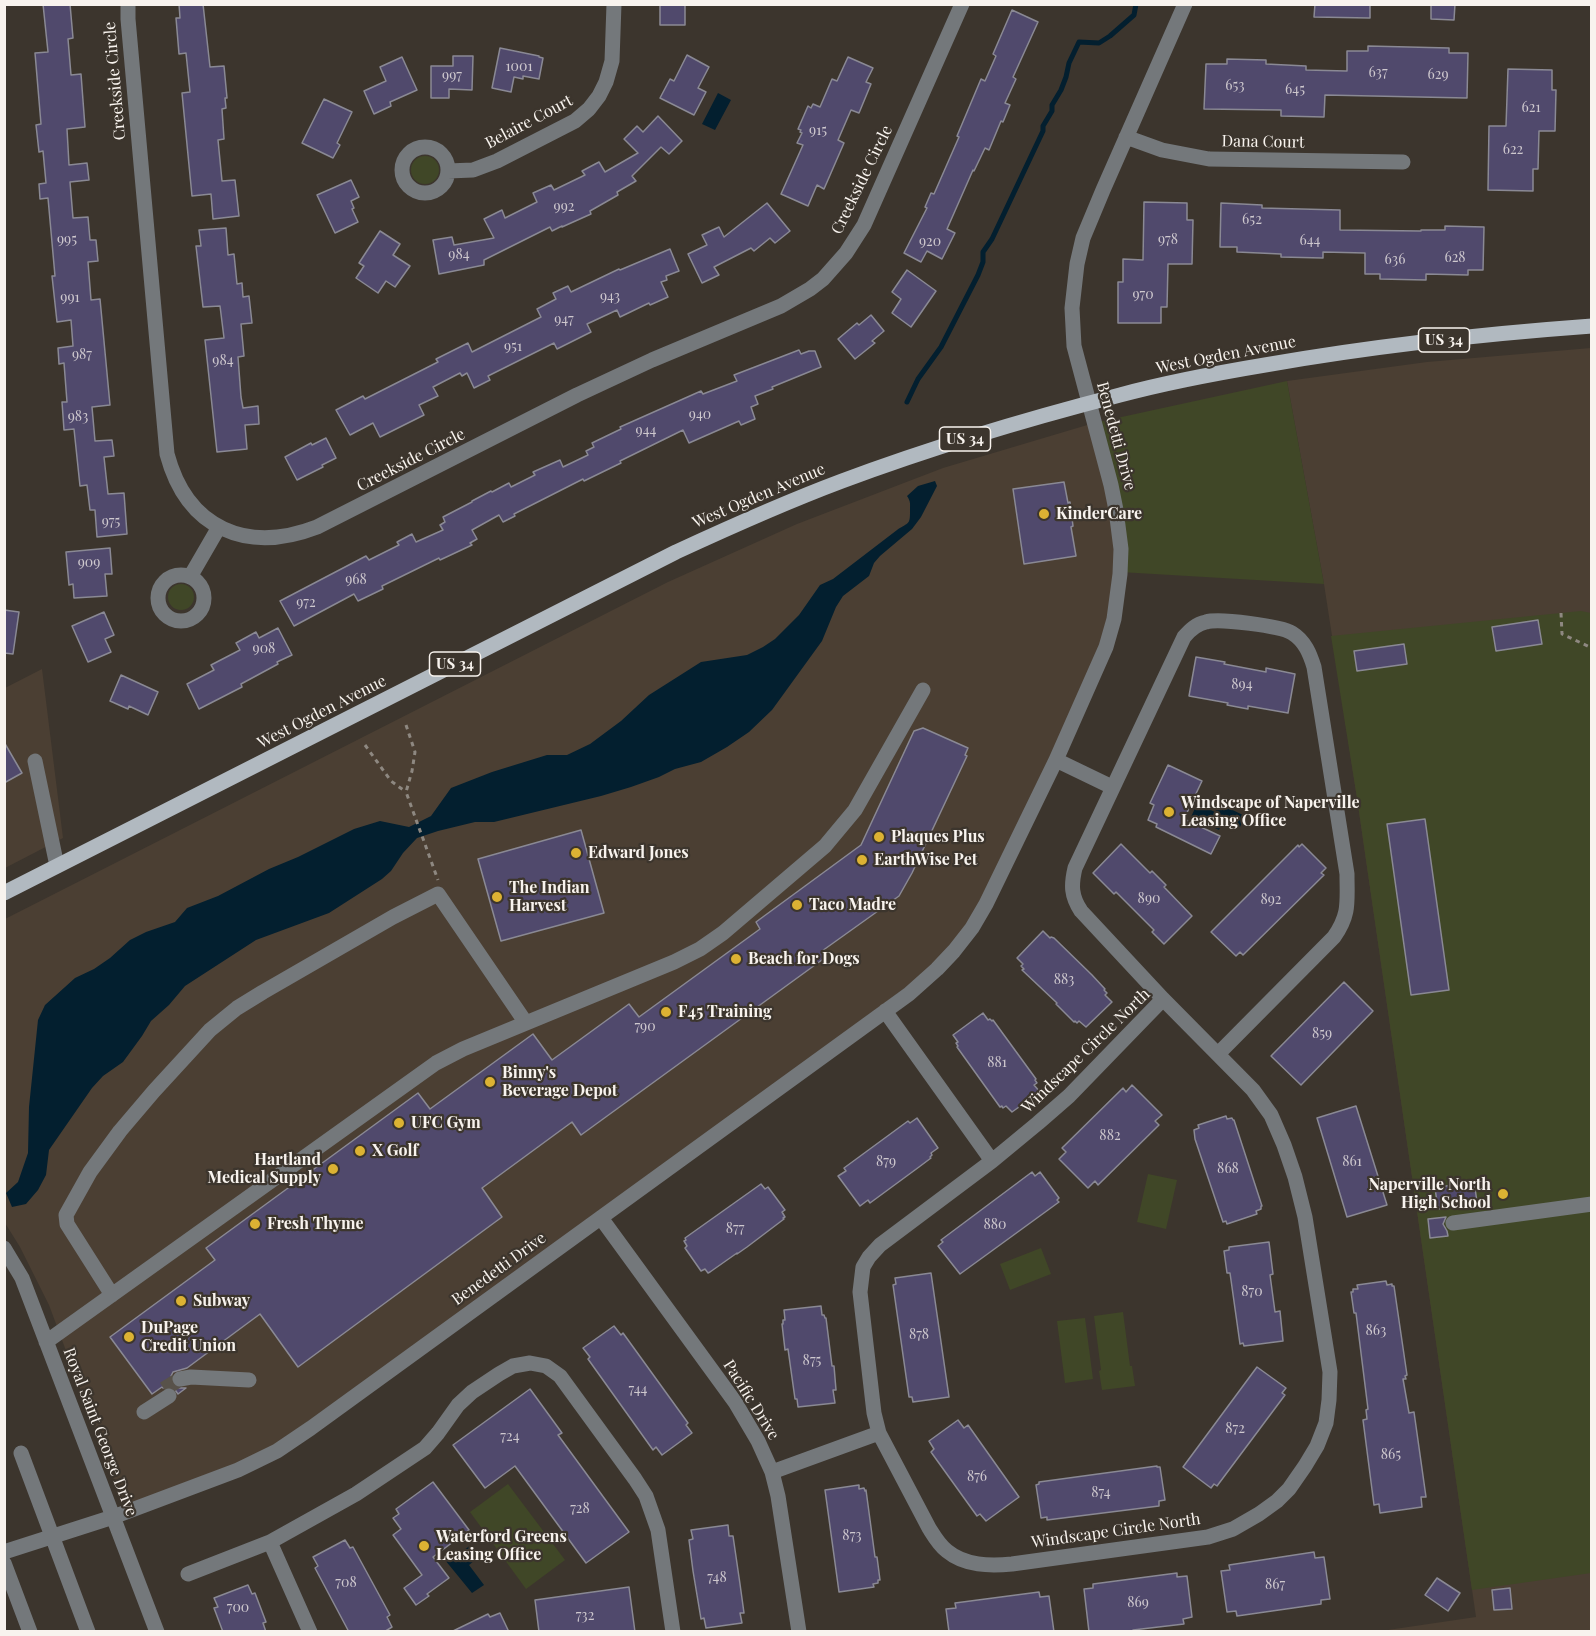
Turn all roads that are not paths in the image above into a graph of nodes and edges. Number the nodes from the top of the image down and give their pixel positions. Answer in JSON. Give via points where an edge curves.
{"nodes":[{"id":1,"x":128,"y":4,"type":"edge"},
{"id":2,"x":614,"y":4,"type":"edge"},
{"id":3,"x":962,"y":4,"type":"edge"},
{"id":4,"x":1185,"y":4,"type":"edge"},
{"id":5,"x":1126,"y":137,"type":"junction"},
{"id":6,"x":1403,"y":162,"type":"dead end"},
{"id":7,"x":448,"y":171,"type":"dead end"},
{"id":8,"x":1592,"y":326,"type":"edge"},
{"id":9,"x":1089,"y":404,"type":"junction"},
{"id":10,"x":219,"y":527,"type":"junction"},
{"id":11,"x":190,"y":577,"type":"dead end"},
{"id":12,"x":923,"y":690,"type":"dead end"},
{"id":13,"x":1056,"y":760,"type":"junction"},
{"id":14,"x":35,"y":761,"type":"dead end"},
{"id":15,"x":1113,"y":787,"type":"junction"},
{"id":16,"x":57,"y":866,"type":"junction"},
{"id":17,"x":4,"y":893,"type":"edge"},
{"id":18,"x":1163,"y":999,"type":"junction"},
{"id":19,"x":885,"y":1011,"type":"junction"},
{"id":20,"x":526,"y":1023,"type":"junction"},
{"id":21,"x":1218,"y":1054,"type":"junction"},
{"id":22,"x":992,"y":1161,"type":"junction"},
{"id":23,"x":1592,"y":1204,"type":"edge"},
{"id":24,"x":601,"y":1218,"type":"junction"},
{"id":25,"x":1453,"y":1223,"type":"dead end"},
{"id":26,"x":4,"y":1248,"type":"edge"},
{"id":27,"x":112,"y":1295,"type":"junction"},
{"id":28,"x":46,"y":1342,"type":"junction"},
{"id":29,"x":249,"y":1380,"type":"dead end"},
{"id":30,"x":183,"y":1382,"type":"tunnel mouth"},
{"id":31,"x":166,"y":1393,"type":"tunnel mouth"},
{"id":32,"x":141,"y":1408,"type":"dead end"},
{"id":33,"x":879,"y":1432,"type":"junction"},
{"id":34,"x":21,"y":1453,"type":"dead end"},
{"id":35,"x":772,"y":1472,"type":"junction"},
{"id":36,"x":113,"y":1517,"type":"junction"},
{"id":37,"x":52,"y":1537,"type":"junction"},
{"id":38,"x":270,"y":1542,"type":"junction"},
{"id":39,"x":4,"y":1552,"type":"edge"},
{"id":40,"x":4,"y":1563,"type":"edge"},
{"id":41,"x":188,"y":1574,"type":"dead end"},
{"id":42,"x":30,"y":1632,"type":"edge"},
{"id":43,"x":88,"y":1632,"type":"edge"},
{"id":44,"x":157,"y":1632,"type":"edge"},
{"id":45,"x":310,"y":1632,"type":"edge"},
{"id":46,"x":674,"y":1632,"type":"edge"},
{"id":47,"x":799,"y":1632,"type":"edge"}],
"edges":[{"from":1,"to":10,"type":"street","name":"Creekside Circle","via":[[167,453],[180,488],[195,509]]},
{"from":2,"to":7,"type":"street","name":"Belaire Court","via":[[612,61],[603,89],[589,109],[575,121],[497,161],[473,170]]},
{"from":3,"to":10,"type":"street","name":"Creekside Circle","via":[[864,225],[846,253],[810,289],[781,306],[578,395],[317,527],[275,538],[248,536]]},
{"from":4,"to":5,"type":"street","name":"Benedetti Drive"},
{"from":5,"to":6,"type":"street","name":"Dana Court","via":[[1162,150],[1209,159]]},
{"from":5,"to":9,"type":"street","name":"Benedetti Drive","via":[[1083,238],[1077,264],[1072,334]]},
{"from":8,"to":9,"type":"main road","name":"West Ogden Avenue","number":"US 34","via":[[1331,354],[1209,375]]},
{"from":9,"to":13,"type":"street","name":"Benedetti Drive","via":[[1116,510],[1120,574],[1106,647]]},
{"from":9,"to":16,"type":"main road","name":"West Ogden Avenue","number":"US 34","via":[[844,480],[724,530]]},
{"from":10,"to":11,"type":"street"},
{"from":12,"to":20,"type":"street","via":[[841,829],[723,933],[674,962]]},
{"from":13,"to":15,"type":"street"},
{"from":13,"to":19,"type":"street","name":"Benedetti Drive","via":[[972,928],[937,969]]},
{"from":14,"to":16,"type":"street"},
{"from":15,"to":18,"type":"street","via":[[1075,868],[1072,892],[1081,911]]},
{"from":15,"to":21,"type":"street","via":[[1190,629],[1216,620],[1283,629],[1305,644],[1314,667],[1347,874],[1344,923]]},
{"from":16,"to":17,"type":"main road","name":"West Ogden Avenue","number":"US 34"},
{"from":18,"to":21,"type":"street","name":"Windscape Circle North"},
{"from":18,"to":22,"type":"street","name":"Windscape Circle North","via":[[1070,1095]]},
{"from":19,"to":22,"type":"street"},
{"from":19,"to":24,"type":"street","name":"Benedetti Drive"},
{"from":20,"to":27,"type":"street","via":[[436,1063]]},
{"from":20,"to":27,"type":"street","via":[[438,894],[237,1008],[200,1040],[120,1131],[90,1172],[66,1215],[67,1224]]},
{"from":21,"to":33,"type":"street","name":"Windscape Circle North","via":[[1271,1115],[1295,1177],[1312,1256],[1330,1372],[1329,1400],[1317,1446],[1289,1489],[1259,1514],[1208,1537],[995,1566],[976,1564],[960,1559],[937,1542]]},
{"from":22,"to":33,"type":"street","name":"Windscape Circle North","via":[[880,1245],[863,1266],[860,1292]]},
{"from":23,"to":25,"type":"street"},
{"from":24,"to":35,"type":"street","name":"Pacific Drive","via":[[735,1402]]},
{"from":24,"to":36,"type":"street","name":"Benedetti Drive","via":[[277,1451],[238,1470]]},
{"from":26,"to":28,"type":"street","name":"Royal Saint George Drive","via":[[22,1278]]},
{"from":27,"to":28,"type":"street"},
{"from":28,"to":36,"type":"street","name":"Royal Saint George Drive"},
{"from":29,"to":30,"type":"street","via":[[200,1377]]},
{"from":31,"to":32,"type":"street"},
{"from":33,"to":35,"type":"street"},
{"from":34,"to":37,"type":"street"},
{"from":35,"to":47,"type":"street","name":"Pacific Drive"},
{"from":36,"to":37,"type":"street","name":"Benedetti Drive"},
{"from":36,"to":44,"type":"street","name":"Royal Saint George Drive"},
{"from":37,"to":39,"type":"street","name":"Benedetti Drive"},
{"from":37,"to":43,"type":"street"},
{"from":38,"to":41,"type":"street"},
{"from":38,"to":45,"type":"street"},
{"from":38,"to":46,"type":"street","via":[[356,1494],[425,1448],[458,1405],[499,1374],[530,1363],[546,1366],[560,1376],[646,1496],[658,1530]]},
{"from":40,"to":42,"type":"street"}]}
